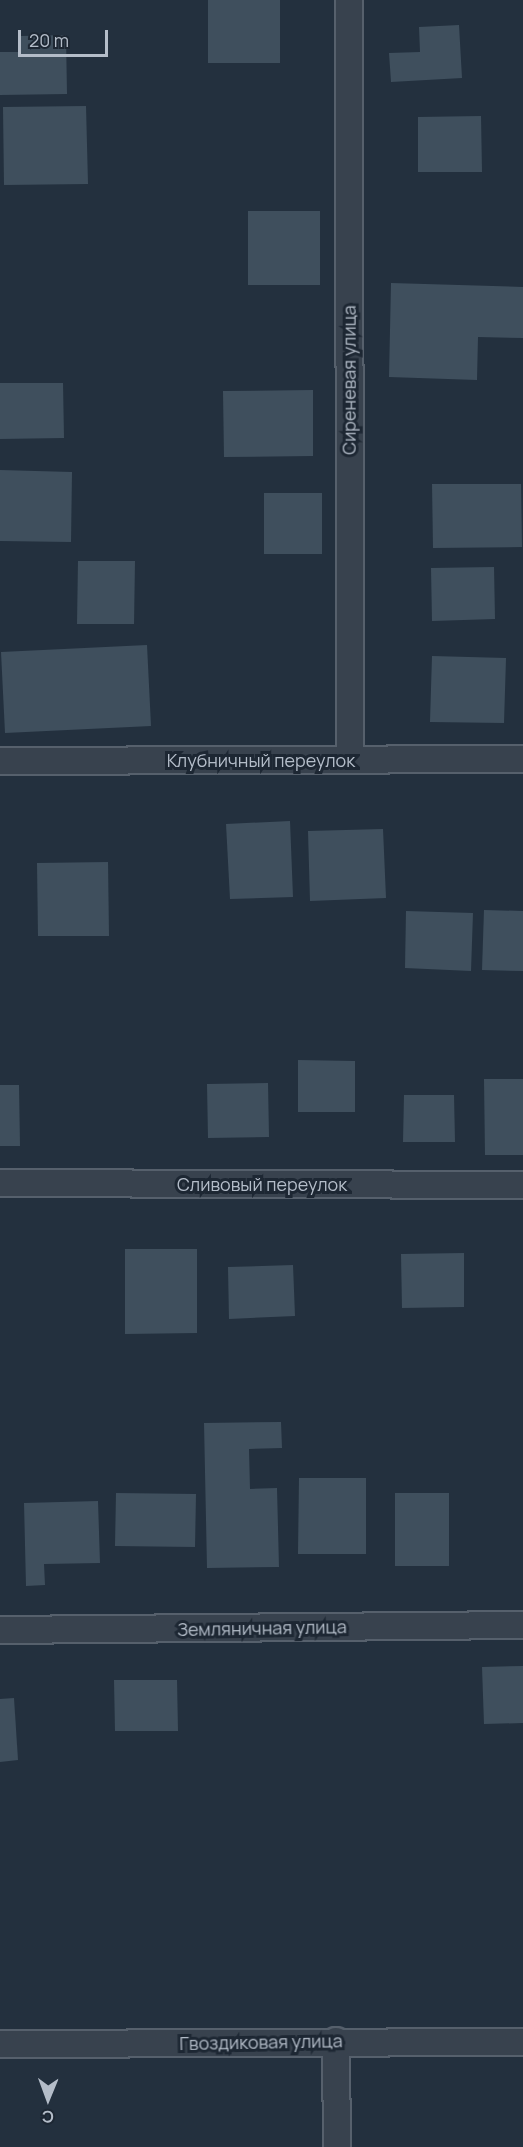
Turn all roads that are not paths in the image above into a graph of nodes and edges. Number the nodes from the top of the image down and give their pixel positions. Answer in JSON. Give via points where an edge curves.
{"nodes":[{"id":1,"x":349,"y":0,"type":"edge"},
{"id":2,"x":350,"y":759,"type":"junction"},
{"id":3,"x":523,"y":759,"type":"edge"},
{"id":4,"x":0,"y":761,"type":"edge"},
{"id":5,"x":0,"y":1183,"type":"edge"},
{"id":6,"x":523,"y":1185,"type":"edge"},
{"id":7,"x":523,"y":1625,"type":"edge"},
{"id":8,"x":0,"y":1630,"type":"edge"},
{"id":9,"x":336,"y":2041,"type":"junction"},
{"id":10,"x":523,"y":2042,"type":"edge"},
{"id":11,"x":0,"y":2044,"type":"edge"},
{"id":12,"x":337,"y":2147,"type":"edge"}],
"edges":[{"from":1,"to":2,"type":"street","name":"Сиреневая улица"},
{"from":2,"to":3,"type":"street","name":"Клубничный переулок"},
{"from":2,"to":4,"type":"street","name":"Клубничный переулок"},
{"from":5,"to":6,"type":"street","name":"Сливовый переулок"},
{"from":7,"to":8,"type":"street","name":"Земляничная улица"},
{"from":9,"to":10,"type":"street","name":"Гвоздиковая улица"},
{"from":9,"to":11,"type":"street","name":"Гвоздиковая улица"},
{"from":9,"to":12,"type":"street"}]}
